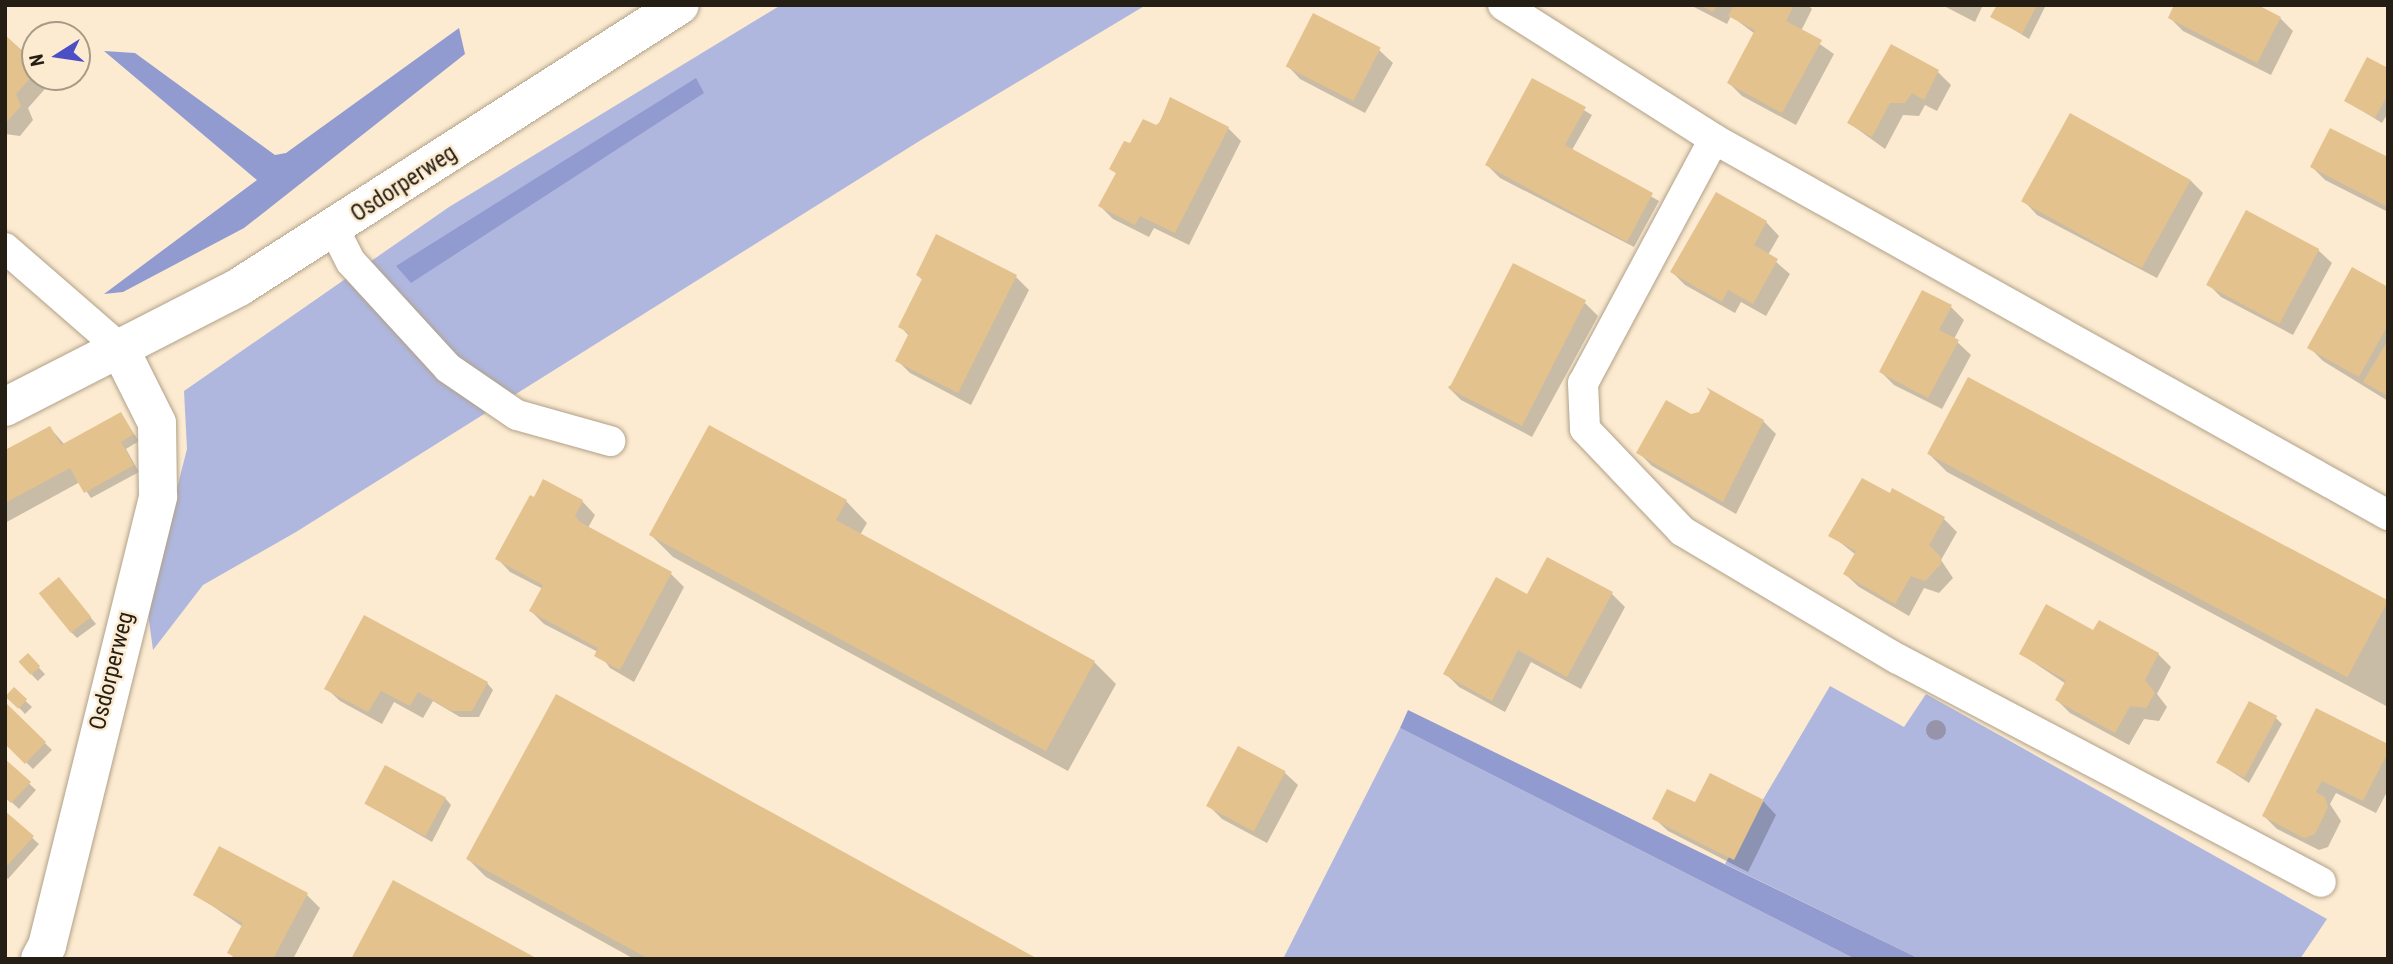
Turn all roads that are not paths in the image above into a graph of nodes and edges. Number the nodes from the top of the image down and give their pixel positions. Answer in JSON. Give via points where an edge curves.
{"nodes":[{"id":1,"x":680,"y":5,"type":"edge"},
{"id":2,"x":1503,"y":5,"type":"edge"},
{"id":3,"x":1714,"y":139,"type":"junction"},
{"id":4,"x":334,"y":229,"type":"junction"},
{"id":5,"x":5,"y":248,"type":"edge"},
{"id":6,"x":119,"y":347,"type":"junction"},
{"id":7,"x":5,"y":407,"type":"edge"},
{"id":8,"x":610,"y":441,"type":"dead end"},
{"id":9,"x":2388,"y":515,"type":"edge"},
{"id":10,"x":2321,"y":883,"type":"dead end"},
{"id":11,"x":40,"y":959,"type":"edge"}],
"edges":[{"from":1,"to":4,"type":"street","name":"Osdorperweg"},
{"from":2,"to":3,"type":"lane"},
{"from":3,"to":9,"type":"lane"},
{"from":3,"to":10,"type":"lane","via":[[1583,383],[1585,429],[1682,531],[1898,659]]},
{"from":4,"to":6,"type":"street","name":"Osdorperweg","via":[[198,311]]},
{"from":4,"to":8,"type":"lane","via":[[351,262],[448,369],[517,415]]},
{"from":5,"to":6,"type":"lane"},
{"from":6,"to":7,"type":"street","name":"Osdorperweg"},
{"from":6,"to":11,"type":"street","name":"Osdorperweg","via":[[157,423],[158,496],[47,946]]}]}
